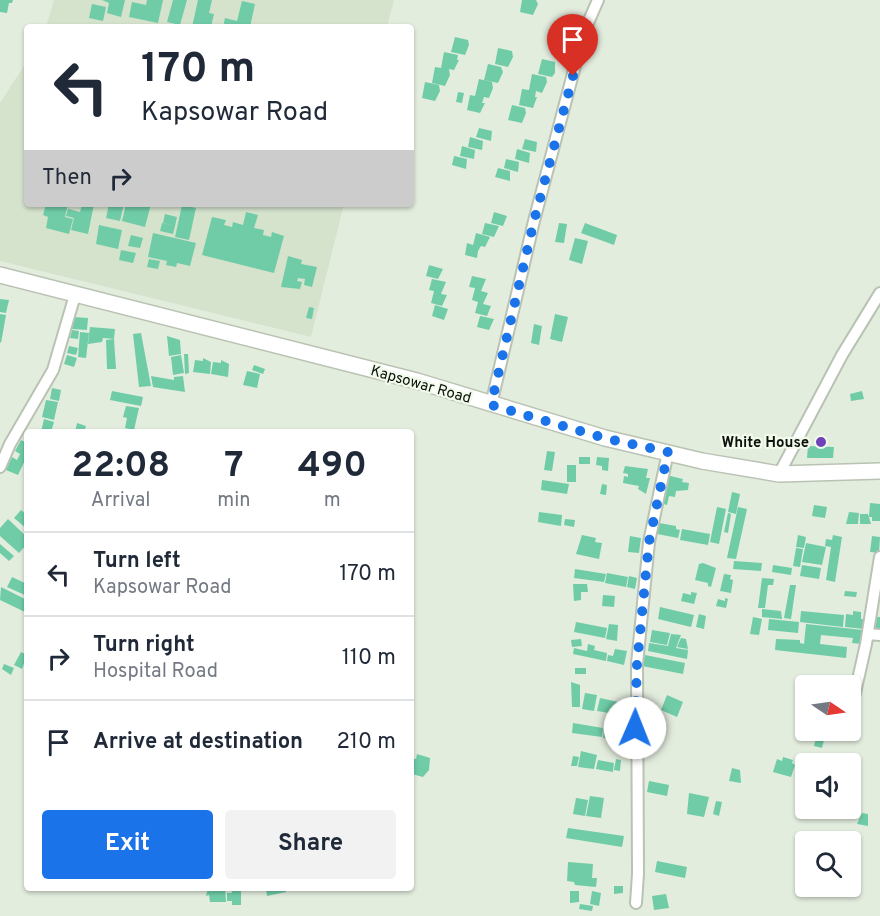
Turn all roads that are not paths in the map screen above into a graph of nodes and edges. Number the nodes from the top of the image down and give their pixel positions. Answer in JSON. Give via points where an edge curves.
{"nodes":[{"id":1,"x":598,"y":0,"type":"edge"},
{"id":2,"x":0,"y":275,"type":"edge"},
{"id":3,"x":880,"y":293,"type":"edge"},
{"id":4,"x":75,"y":295,"type":"junction"},
{"id":5,"x":491,"y":405,"type":"junction"},
{"id":6,"x":668,"y":452,"type":"junction"},
{"id":7,"x":0,"y":467,"type":"edge"},
{"id":8,"x":880,"y":471,"type":"edge"},
{"id":9,"x":779,"y":474,"type":"junction"},
{"id":10,"x":880,"y":557,"type":"edge"},
{"id":11,"x":878,"y":584,"type":"edge"},
{"id":12,"x":868,"y":634,"type":"junction"},
{"id":13,"x":880,"y":635,"type":"edge"},
{"id":14,"x":859,"y":675,"type":"edge"},
{"id":15,"x":636,"y":903,"type":"dead end"}],
"edges":[{"from":1,"to":5,"type":"street","via":[[584,32],[534,221]]},
{"from":2,"to":4,"type":"main road","name":"Kapsowar Road"},
{"from":3,"to":9,"type":"street"},
{"from":4,"to":5,"type":"main road","name":"Kapsowar Road","via":[[417,381]]},
{"from":4,"to":7,"type":"street","via":[[53,370]]},
{"from":5,"to":6,"type":"main road","name":"Kapsowar Road"},
{"from":6,"to":9,"type":"main road","name":"Kapsowar Road"},
{"from":6,"to":15,"type":"street","via":[[649,542],[637,664]]},
{"from":8,"to":9,"type":"main road","name":"Kapsowar Road"},
{"from":10,"to":11,"type":"street"},
{"from":11,"to":12,"type":"street"},
{"from":12,"to":13,"type":"street"},
{"from":12,"to":14,"type":"street"}]}
